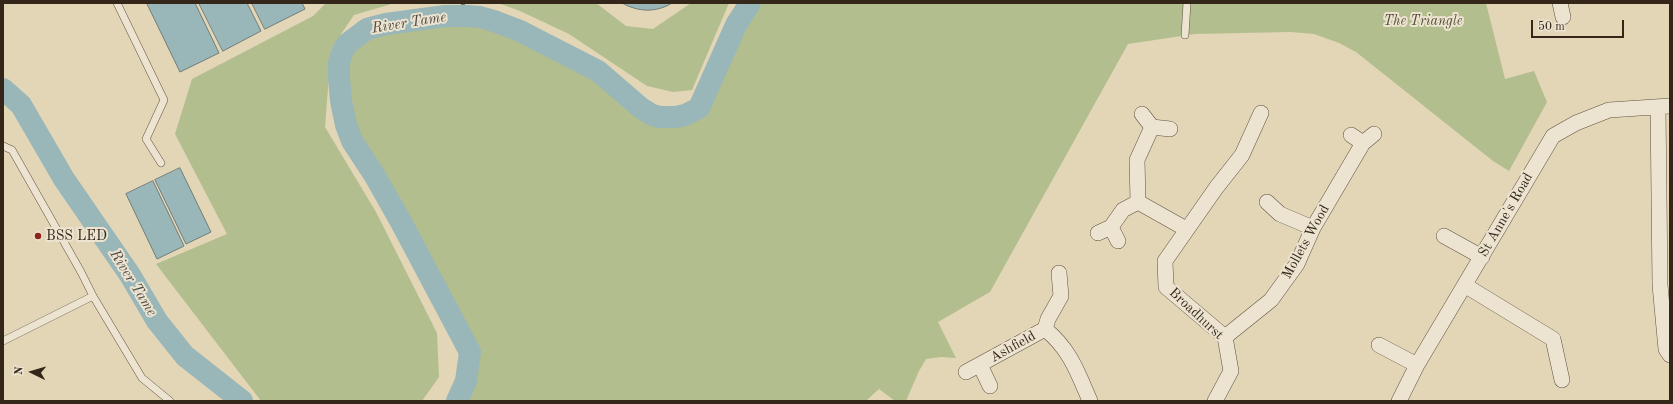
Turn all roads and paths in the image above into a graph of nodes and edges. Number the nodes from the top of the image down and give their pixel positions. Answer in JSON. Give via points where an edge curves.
{"nodes":[{"id":1,"x":117,"y":3,"type":"edge"},
{"id":2,"x":1187,"y":3,"type":"edge"},
{"id":3,"x":1185,"y":35,"type":"dead end"},
{"id":4,"x":1664,"y":106,"type":"edge"},
{"id":5,"x":1261,"y":113,"type":"dead end"},
{"id":6,"x":1142,"y":114,"type":"dead end"},
{"id":7,"x":1152,"y":127,"type":"junction"},
{"id":8,"x":1170,"y":129,"type":"dead end"},
{"id":9,"x":1374,"y":134,"type":"dead end"},
{"id":10,"x":3,"y":146,"type":"edge"},
{"id":11,"x":161,"y":163,"type":"dead end"},
{"id":12,"x":1138,"y":202,"type":"junction"},
{"id":13,"x":1267,"y":202,"type":"dead end"},
{"id":14,"x":1313,"y":228,"type":"junction"},
{"id":15,"x":1186,"y":229,"type":"junction"},
{"id":16,"x":1444,"y":236,"type":"dead end"},
{"id":17,"x":1665,"y":239,"type":"edge"},
{"id":18,"x":1118,"y":241,"type":"dead end"},
{"id":19,"x":1482,"y":257,"type":"junction"},
{"id":20,"x":1059,"y":273,"type":"dead end"},
{"id":21,"x":1466,"y":286,"type":"junction"},
{"id":22,"x":93,"y":296,"type":"junction"},
{"id":23,"x":1045,"y":329,"type":"junction"},
{"id":24,"x":1225,"y":337,"type":"junction"},
{"id":25,"x":3,"y":341,"type":"edge"},
{"id":26,"x":1379,"y":346,"type":"dead end"},
{"id":27,"x":1670,"y":355,"type":"edge"},
{"id":28,"x":980,"y":365,"type":"junction"},
{"id":29,"x":1417,"y":365,"type":"junction"},
{"id":30,"x":966,"y":372,"type":"dead end"},
{"id":31,"x":1562,"y":380,"type":"dead end"},
{"id":32,"x":990,"y":386,"type":"dead end"},
{"id":33,"x":170,"y":401,"type":"edge"},
{"id":34,"x":1090,"y":401,"type":"edge"},
{"id":35,"x":1215,"y":401,"type":"edge"},
{"id":36,"x":1399,"y":401,"type":"edge"}],
"edges":[{"from":1,"to":11,"type":"lane","via":[[164,100],[146,139]]},
{"from":2,"to":3,"type":"lane"},
{"from":4,"to":17,"type":"street"},
{"from":4,"to":19,"type":"street","name":"St Anne's Road","via":[[1609,110],[1576,123],[1553,136]]},
{"from":5,"to":15,"type":"street","name":"Broadhurst","via":[[1242,155]]},
{"from":6,"to":7,"type":"street"},
{"from":7,"to":8,"type":"street"},
{"from":7,"to":12,"type":"street","via":[[1137,160]]},
{"from":9,"to":14,"type":"street","name":"Mollets Wood","via":[[1357,139]]},
{"from":10,"to":22,"type":"lane","via":[[12,150]]},
{"from":12,"to":15,"type":"street"},
{"from":12,"to":18,"type":"street","via":[[1123,210],[1105,230]]},
{"from":13,"to":14,"type":"street","via":[[1282,221]]},
{"from":14,"to":24,"type":"street","name":"Mollets Wood","via":[[1297,264],[1272,300]]},
{"from":15,"to":24,"type":"street","name":"Broadhurst","via":[[1165,261],[1166,287]]},
{"from":16,"to":19,"type":"street"},
{"from":17,"to":27,"type":"street","via":[[1660,285],[1666,349]]},
{"from":19,"to":21,"type":"street","name":"St Anne's Road"},
{"from":20,"to":23,"type":"street","name":"Ashfield","via":[[1068,298],[1048,319]]},
{"from":21,"to":29,"type":"street","name":"St Anne's Road"},
{"from":21,"to":31,"type":"street","via":[[1553,339]]},
{"from":22,"to":25,"type":"lane"},
{"from":22,"to":33,"type":"lane","via":[[142,378]]},
{"from":23,"to":28,"type":"street","name":"Ashfield"},
{"from":23,"to":34,"type":"street","name":"Ashfield","via":[[1060,342],[1075,364]]},
{"from":24,"to":35,"type":"street","name":"Broadhurst","via":[[1231,371]]},
{"from":26,"to":29,"type":"street"},
{"from":28,"to":30,"type":"street","name":"Ashfield"},
{"from":28,"to":32,"type":"street","name":"Ashfield"},
{"from":29,"to":36,"type":"street","name":"St Anne's Road"}]}
